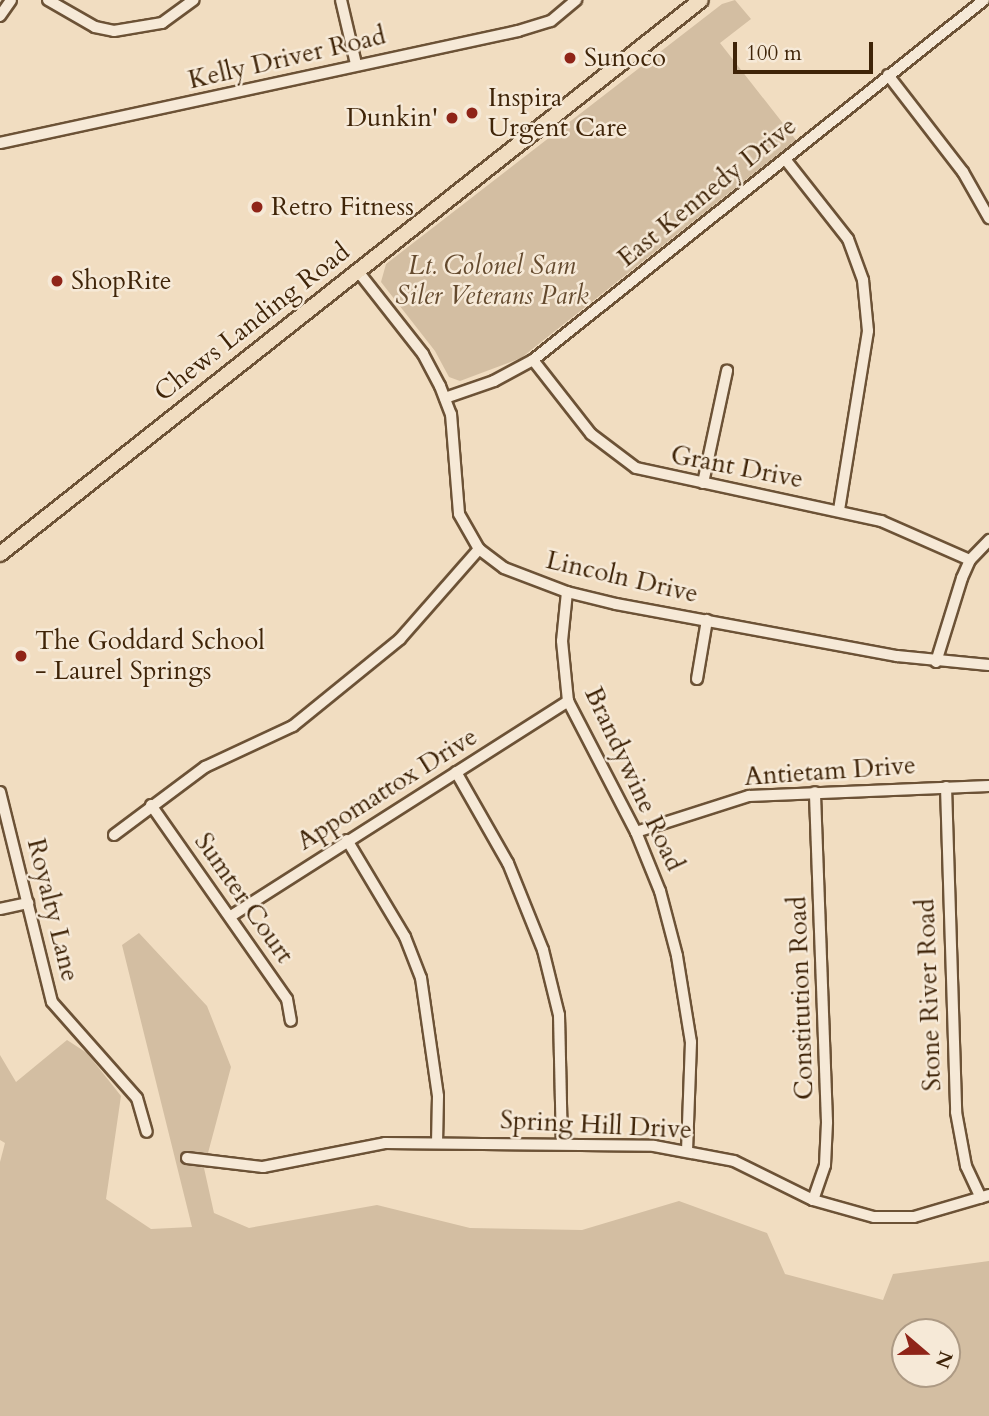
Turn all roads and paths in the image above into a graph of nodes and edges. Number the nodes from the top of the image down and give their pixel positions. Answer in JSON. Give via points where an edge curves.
{"nodes":[{"id":1,"x":11,"y":0,"type":"edge"},
{"id":2,"x":48,"y":0,"type":"edge"},
{"id":3,"x":194,"y":0,"type":"edge"},
{"id":4,"x":341,"y":0,"type":"edge"},
{"id":5,"x":576,"y":0,"type":"edge"},
{"id":6,"x":701,"y":0,"type":"edge"},
{"id":7,"x":984,"y":0,"type":"edge"},
{"id":8,"x":0,"y":16,"type":"edge"},
{"id":9,"x":356,"y":64,"type":"junction"},
{"id":10,"x":888,"y":75,"type":"junction"},
{"id":11,"x":0,"y":144,"type":"edge"},
{"id":12,"x":785,"y":159,"type":"junction"},
{"id":13,"x":989,"y":218,"type":"edge"},
{"id":14,"x":357,"y":270,"type":"junction"},
{"id":15,"x":533,"y":360,"type":"junction"},
{"id":16,"x":727,"y":371,"type":"dead end"},
{"id":17,"x":445,"y":398,"type":"junction"},
{"id":18,"x":703,"y":483,"type":"junction"},
{"id":19,"x":839,"y":511,"type":"junction"},
{"id":20,"x":989,"y":540,"type":"edge"},
{"id":21,"x":479,"y":549,"type":"junction"},
{"id":22,"x":0,"y":554,"type":"edge"},
{"id":23,"x":970,"y":560,"type":"junction"},
{"id":24,"x":567,"y":592,"type":"junction"},
{"id":25,"x":707,"y":621,"type":"junction"},
{"id":26,"x":936,"y":662,"type":"junction"},
{"id":27,"x":989,"y":665,"type":"edge"},
{"id":28,"x":697,"y":679,"type":"dead end"},
{"id":29,"x":568,"y":701,"type":"junction"},
{"id":30,"x":456,"y":772,"type":"junction"},
{"id":31,"x":989,"y":786,"type":"edge"},
{"id":32,"x":946,"y":787,"type":"junction"},
{"id":33,"x":0,"y":792,"type":"edge"},
{"id":34,"x":815,"y":792,"type":"junction"},
{"id":35,"x":151,"y":805,"type":"junction"},
{"id":36,"x":636,"y":832,"type":"junction"},
{"id":37,"x":114,"y":835,"type":"dead end"},
{"id":38,"x":347,"y":840,"type":"junction"},
{"id":39,"x":28,"y":903,"type":"junction"},
{"id":40,"x":0,"y":909,"type":"edge"},
{"id":41,"x":230,"y":916,"type":"junction"},
{"id":42,"x":291,"y":1021,"type":"dead end"},
{"id":43,"x":147,"y":1132,"type":"dead end"},
{"id":44,"x":437,"y":1142,"type":"junction"},
{"id":45,"x":562,"y":1143,"type":"junction"},
{"id":46,"x":687,"y":1149,"type":"junction"},
{"id":47,"x":187,"y":1158,"type":"dead end"},
{"id":48,"x":985,"y":1197,"type":"edge"},
{"id":49,"x":813,"y":1200,"type":"junction"}],
"edges":[{"from":1,"to":8,"type":"street"},
{"from":2,"to":3,"type":"street","via":[[95,27],[114,31],[162,23]]},
{"from":4,"to":9,"type":"street"},
{"from":5,"to":9,"type":"street","name":"Kelly Driver Road","via":[[551,21],[527,28]]},
{"from":6,"to":14,"type":"main road","name":"Chews Landing Road"},
{"from":7,"to":10,"type":"street","name":"East Kennedy Drive"},
{"from":9,"to":11,"type":"street","name":"Kelly Driver Road","via":[[214,100]]},
{"from":10,"to":12,"type":"street","name":"East Kennedy Drive"},
{"from":10,"to":13,"type":"street","via":[[963,172]]},
{"from":12,"to":15,"type":"street","name":"East Kennedy Drive"},
{"from":12,"to":19,"type":"street","via":[[848,239],[863,280],[868,331]]},
{"from":14,"to":17,"type":"street","name":"Lincoln Drive","via":[[423,354]]},
{"from":14,"to":22,"type":"main road","name":"Chews Landing Road"},
{"from":15,"to":17,"type":"street","name":"East Kennedy Drive","via":[[494,381]]},
{"from":15,"to":18,"type":"street","name":"Grant Drive","via":[[591,434],[614,452],[660,476]]},
{"from":16,"to":18,"type":"street"},
{"from":17,"to":21,"type":"street","name":"Lincoln Drive","via":[[451,414],[459,514]]},
{"from":18,"to":19,"type":"street","name":"Grant Drive"},
{"from":19,"to":23,"type":"street","name":"Grant Drive","via":[[919,535]]},
{"from":20,"to":23,"type":"street"},
{"from":21,"to":24,"type":"street","name":"Lincoln Drive","via":[[504,568]]},
{"from":21,"to":35,"type":"street","via":[[400,639],[293,726],[205,767]]},
{"from":23,"to":26,"type":"street"},
{"from":24,"to":25,"type":"street","name":"Lincoln Drive"},
{"from":24,"to":29,"type":"street","name":"Brandywine Road","via":[[562,640]]},
{"from":25,"to":26,"type":"street","name":"Lincoln Drive"},
{"from":25,"to":28,"type":"street"},
{"from":26,"to":27,"type":"street","name":"Lincoln Drive"},
{"from":29,"to":30,"type":"street","name":"Appomattox Drive"},
{"from":29,"to":36,"type":"street","name":"Brandywine Road"},
{"from":30,"to":38,"type":"street","name":"Appomattox Drive"},
{"from":30,"to":45,"type":"street","via":[[508,863],[543,950],[559,1015]]},
{"from":31,"to":32,"type":"street","name":"Antietam Drive"},
{"from":32,"to":34,"type":"street","name":"Antietam Drive"},
{"from":32,"to":48,"type":"street","name":"Stone River Road","via":[[956,1112],[966,1166]]},
{"from":33,"to":39,"type":"street","name":"Royalty Lane"},
{"from":34,"to":36,"type":"street","name":"Antietam Drive","via":[[749,796]]},
{"from":34,"to":49,"type":"street","name":"Constitution Road","via":[[827,1122],[825,1166]]},
{"from":35,"to":37,"type":"street"},
{"from":35,"to":41,"type":"street","name":"Sumter Court"},
{"from":36,"to":46,"type":"street","name":"Brandywine Road","via":[[660,891],[689,1030]]},
{"from":38,"to":41,"type":"street","name":"Appomattox Drive"},
{"from":38,"to":44,"type":"street","via":[[405,937],[421,978],[436,1083]]},
{"from":39,"to":40,"type":"street"},
{"from":39,"to":43,"type":"street","name":"Royalty Lane","via":[[52,1002],[137,1098]]},
{"from":41,"to":42,"type":"street","name":"Sumter Court","via":[[287,999]]},
{"from":44,"to":45,"type":"street","name":"Spring Hill Drive"},
{"from":44,"to":47,"type":"street","name":"Spring Hill Drive","via":[[351,1148],[264,1167]]},
{"from":45,"to":46,"type":"street","name":"Spring Hill Drive"},
{"from":46,"to":49,"type":"street","name":"Spring Hill Drive","via":[[756,1169]]},
{"from":48,"to":49,"type":"street","name":"Spring Hill Drive","via":[[914,1217],[874,1217]]}]}
